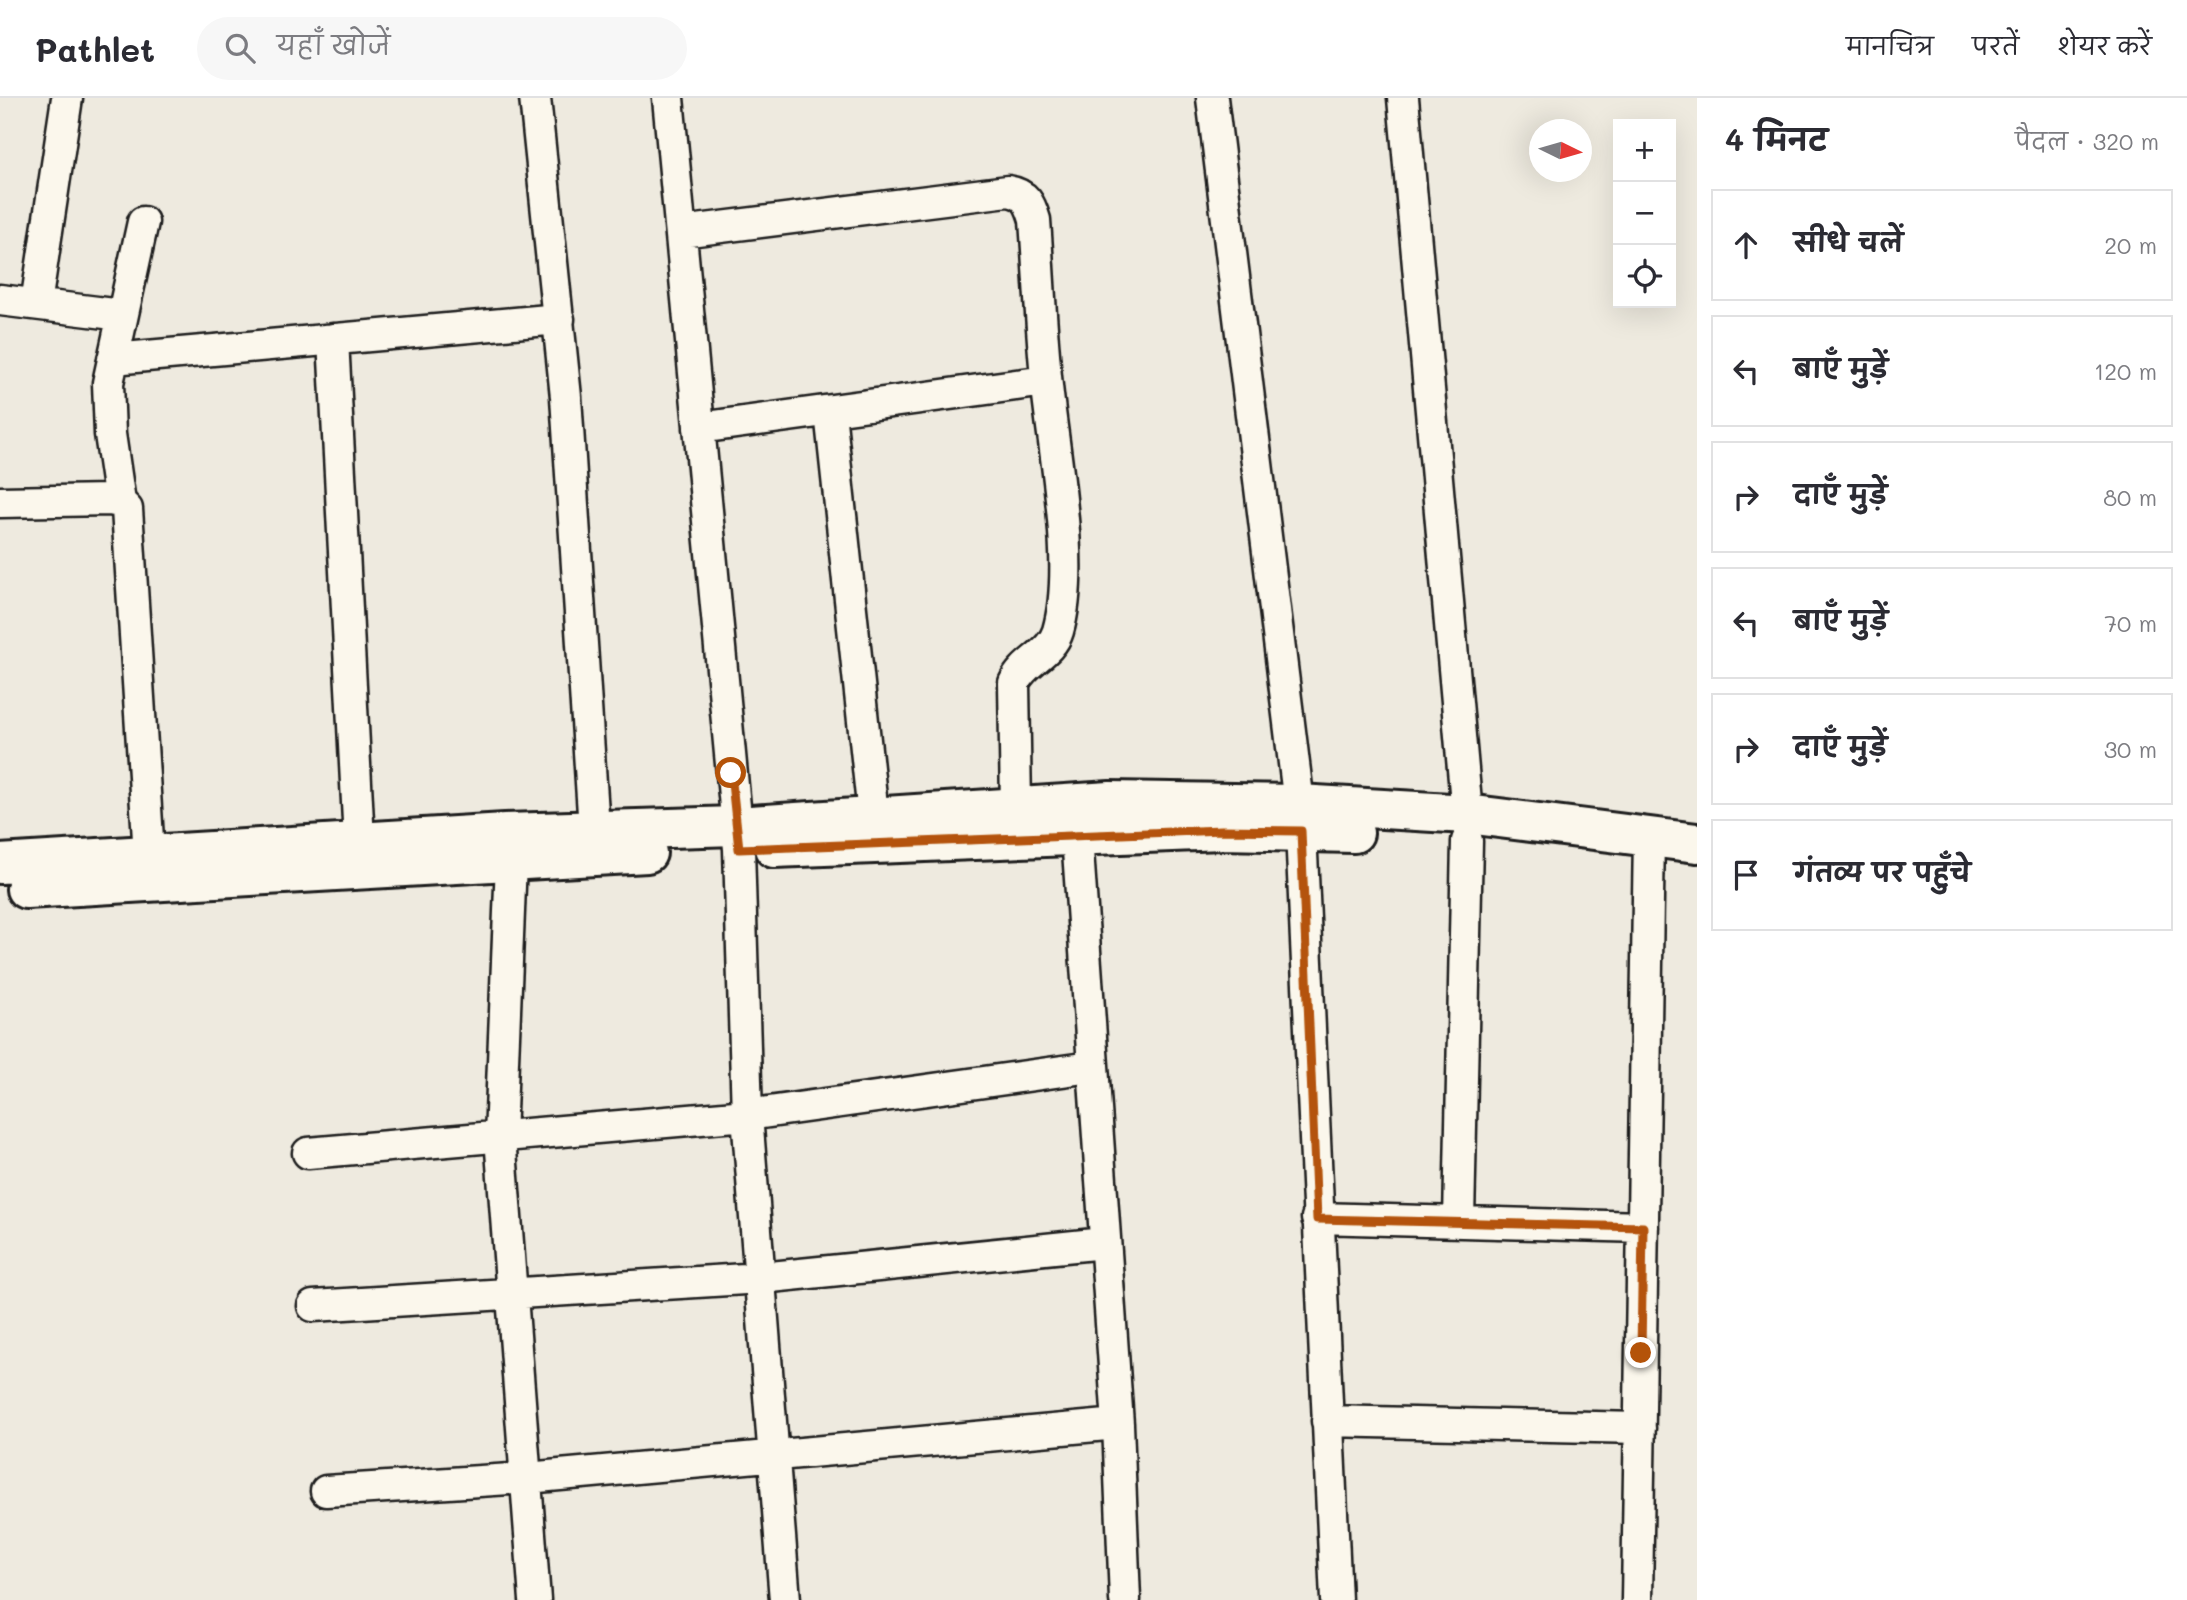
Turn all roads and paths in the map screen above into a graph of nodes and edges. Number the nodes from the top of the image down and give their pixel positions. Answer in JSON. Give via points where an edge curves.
{"nodes":[{"id":1,"x":67,"y":98,"type":"edge"},
{"id":2,"x":535,"y":98,"type":"edge"},
{"id":3,"x":668,"y":98,"type":"edge"},
{"id":4,"x":1212,"y":98,"type":"edge"},
{"id":5,"x":1402,"y":98,"type":"edge"},
{"id":6,"x":143,"y":222,"type":"dead end"},
{"id":7,"x":681,"y":232,"type":"junction"},
{"id":8,"x":0,"y":300,"type":"edge"},
{"id":9,"x":36,"y":304,"type":"junction"},
{"id":10,"x":122,"y":315,"type":"junction"},
{"id":11,"x":559,"y":319,"type":"junction"},
{"id":12,"x":333,"y":339,"type":"junction"},
{"id":13,"x":113,"y":359,"type":"junction"},
{"id":14,"x":1046,"y":381,"type":"junction"},
{"id":15,"x":830,"y":412,"type":"junction"},
{"id":16,"x":699,"y":428,"type":"junction"},
{"id":17,"x":0,"y":502,"type":"edge"},
{"id":18,"x":120,"y":502,"type":"junction"},
{"id":19,"x":1016,"y":807,"type":"junction"},
{"id":20,"x":873,"y":815,"type":"junction"},
{"id":21,"x":1300,"y":818,"type":"junction"},
{"id":22,"x":1467,"y":827,"type":"junction"},
{"id":23,"x":594,"y":829,"type":"junction"},
{"id":24,"x":1077,"y":836,"type":"junction"},
{"id":25,"x":738,"y":837,"type":"junction"},
{"id":26,"x":359,"y":841,"type":"junction"},
{"id":27,"x":1697,"y":843,"type":"edge"},
{"id":28,"x":1648,"y":848,"type":"junction"},
{"id":29,"x":149,"y":855,"type":"junction"},
{"id":30,"x":511,"y":860,"type":"junction"},
{"id":31,"x":0,"y":864,"type":"edge"},
{"id":32,"x":1697,"y":868,"type":"edge"},
{"id":33,"x":0,"y":890,"type":"edge"},
{"id":34,"x":1091,"y":1067,"type":"junction"},
{"id":35,"x":747,"y":1115,"type":"junction"},
{"id":36,"x":500,"y":1137,"type":"junction"},
{"id":37,"x":308,"y":1153,"type":"dead end"},
{"id":38,"x":1317,"y":1219,"type":"junction"},
{"id":39,"x":1459,"y":1221,"type":"junction"},
{"id":40,"x":1643,"y":1227,"type":"junction"},
{"id":41,"x":1104,"y":1243,"type":"junction"},
{"id":42,"x":761,"y":1278,"type":"junction"},
{"id":43,"x":512,"y":1295,"type":"junction"},
{"id":44,"x":313,"y":1306,"type":"dead end"},
{"id":45,"x":1327,"y":1421,"type":"junction"},
{"id":46,"x":1118,"y":1424,"type":"junction"},
{"id":47,"x":1640,"y":1428,"type":"junction"},
{"id":48,"x":774,"y":1455,"type":"junction"},
{"id":49,"x":527,"y":1478,"type":"junction"},
{"id":50,"x":326,"y":1491,"type":"dead end"},
{"id":51,"x":535,"y":1600,"type":"edge"},
{"id":52,"x":785,"y":1600,"type":"edge"},
{"id":53,"x":1125,"y":1600,"type":"edge"},
{"id":54,"x":1336,"y":1600,"type":"edge"},
{"id":55,"x":1637,"y":1600,"type":"edge"}],
"edges":[{"from":1,"to":9,"type":"street"},
{"from":2,"to":11,"type":"street"},
{"from":3,"to":7,"type":"street"},
{"from":4,"to":21,"type":"street"},
{"from":5,"to":22,"type":"street"},
{"from":6,"to":10,"type":"street"},
{"from":7,"to":14,"type":"street","via":[[994,192],[1018,193],[1031,206],[1035,220]]},
{"from":7,"to":16,"type":"street"},
{"from":8,"to":9,"type":"street"},
{"from":9,"to":10,"type":"street"},
{"from":10,"to":13,"type":"street"},
{"from":11,"to":12,"type":"street"},
{"from":11,"to":23,"type":"street"},
{"from":12,"to":13,"type":"street"},
{"from":12,"to":26,"type":"street"},
{"from":13,"to":18,"type":"street","via":[[108,419]]},
{"from":14,"to":15,"type":"street"},
{"from":14,"to":19,"type":"street","via":[[1066,573],[1058,634],[1014,683]]},
{"from":15,"to":16,"type":"street"},
{"from":15,"to":20,"type":"street"},
{"from":16,"to":25,"type":"street"},
{"from":17,"to":18,"type":"street"},
{"from":18,"to":29,"type":"street","via":[[127,514]]},
{"from":19,"to":20,"type":"main road"},
{"from":19,"to":21,"type":"main road","via":[[1110,802]]},
{"from":20,"to":25,"type":"main road"},
{"from":21,"to":22,"type":"main road"},
{"from":21,"to":24,"type":"main road","via":[[1222,830]]},
{"from":21,"to":38,"type":"street"},
{"from":22,"to":28,"type":"main road"},
{"from":22,"to":39,"type":"street"},
{"from":23,"to":25,"type":"main road"},
{"from":23,"to":26,"type":"main road"},
{"from":24,"to":25,"type":"main road"},
{"from":24,"to":34,"type":"street"},
{"from":25,"to":30,"type":"main road"},
{"from":25,"to":35,"type":"street"},
{"from":26,"to":29,"type":"main road"},
{"from":27,"to":28,"type":"main road"},
{"from":28,"to":32,"type":"main road"},
{"from":28,"to":40,"type":"street"},
{"from":29,"to":31,"type":"main road"},
{"from":30,"to":33,"type":"main road"},
{"from":30,"to":36,"type":"street"},
{"from":34,"to":35,"type":"street"},
{"from":34,"to":41,"type":"street"},
{"from":35,"to":36,"type":"street"},
{"from":35,"to":42,"type":"street"},
{"from":36,"to":37,"type":"street"},
{"from":36,"to":43,"type":"street"},
{"from":38,"to":39,"type":"street"},
{"from":38,"to":45,"type":"street"},
{"from":39,"to":40,"type":"street"},
{"from":40,"to":47,"type":"street"},
{"from":41,"to":42,"type":"street"},
{"from":41,"to":46,"type":"street"},
{"from":42,"to":43,"type":"street"},
{"from":42,"to":48,"type":"street"},
{"from":43,"to":44,"type":"street"},
{"from":43,"to":49,"type":"street"},
{"from":45,"to":47,"type":"street"},
{"from":45,"to":54,"type":"street"},
{"from":46,"to":48,"type":"street"},
{"from":46,"to":53,"type":"street"},
{"from":47,"to":55,"type":"street"},
{"from":48,"to":49,"type":"street"},
{"from":48,"to":52,"type":"street"},
{"from":49,"to":50,"type":"street"},
{"from":49,"to":51,"type":"street"}]}
